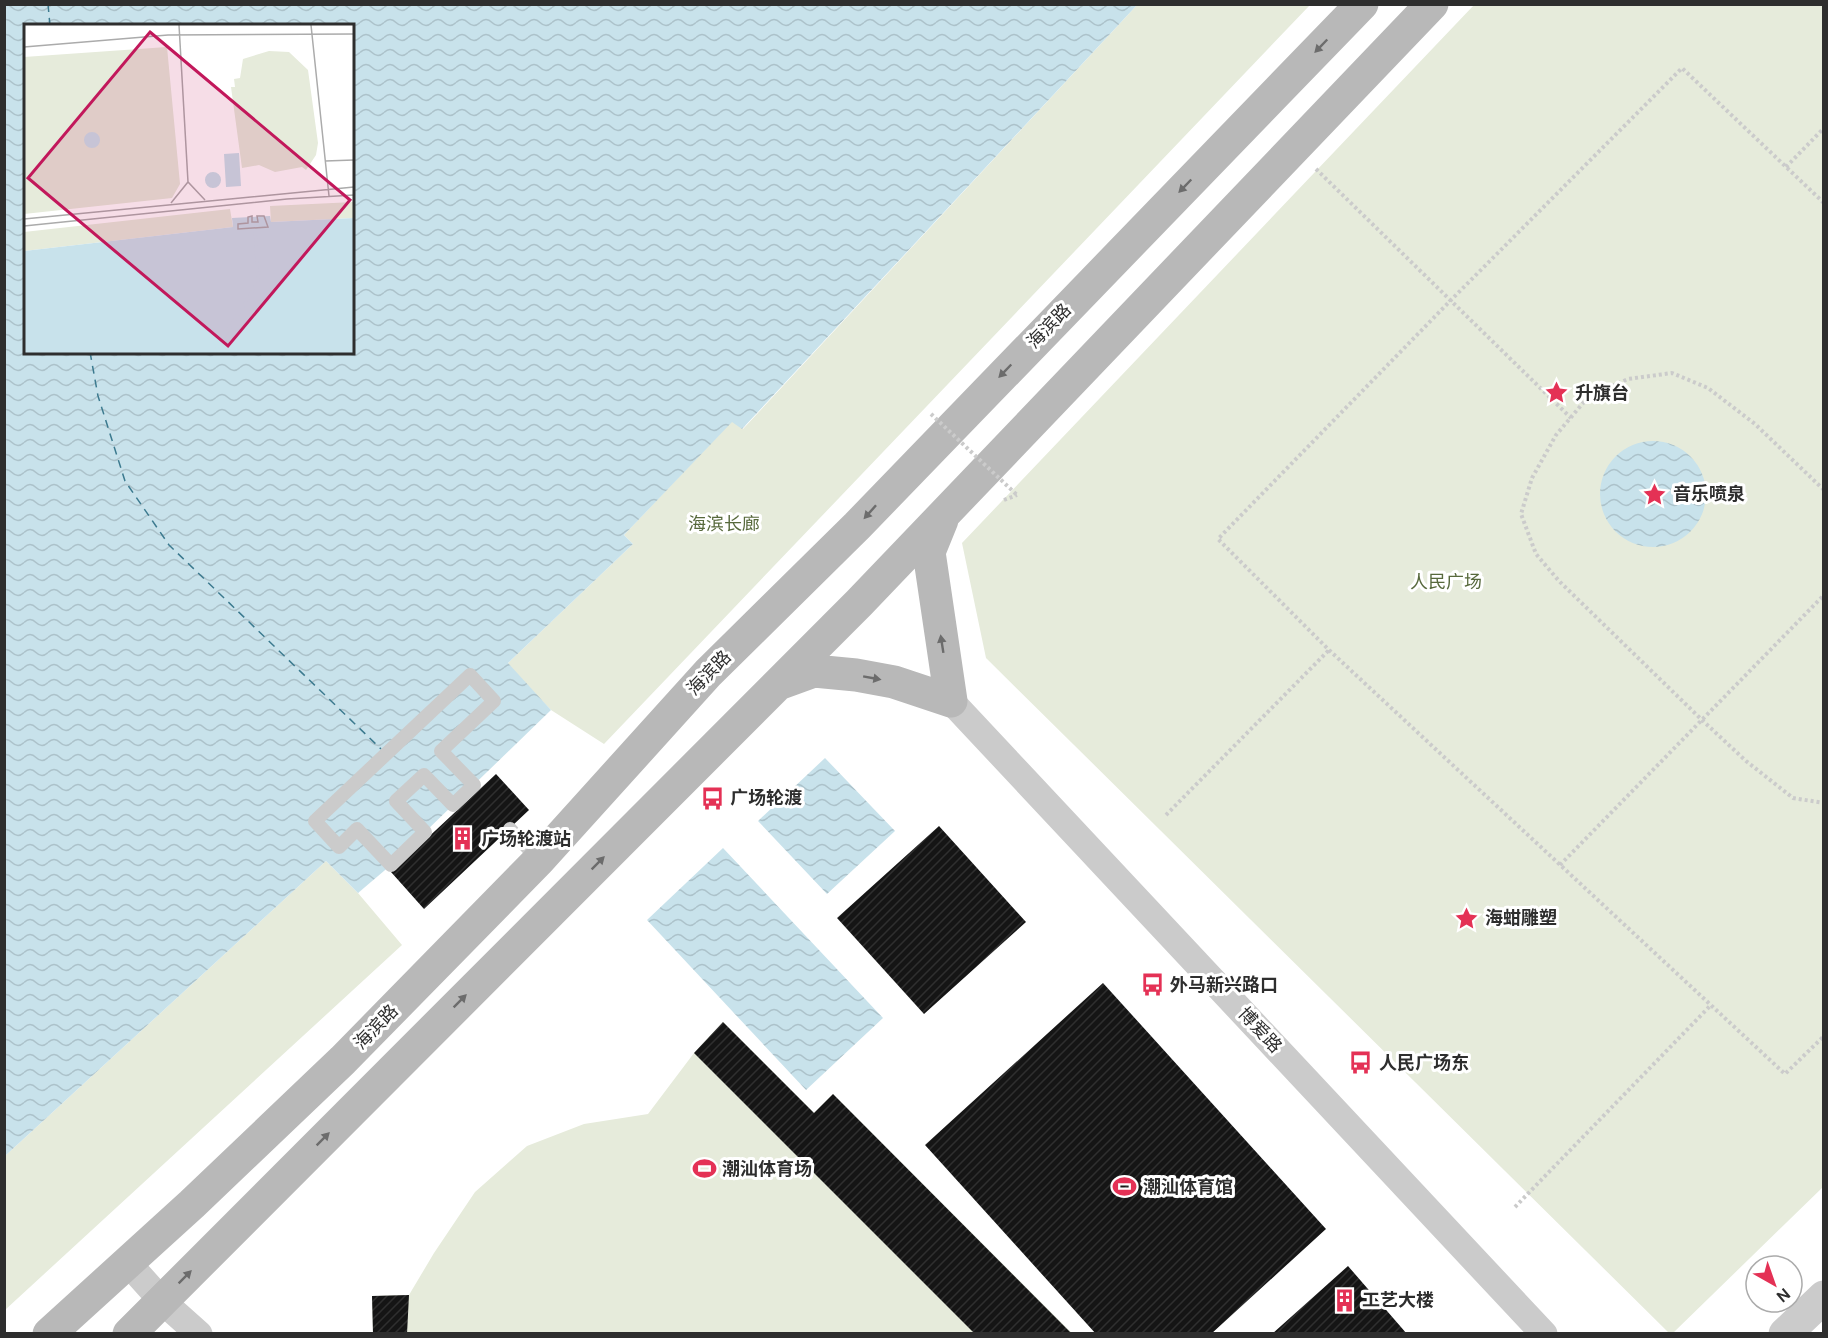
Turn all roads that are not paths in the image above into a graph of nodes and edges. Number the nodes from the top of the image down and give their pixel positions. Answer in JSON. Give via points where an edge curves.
{"nodes":[{"id":1,"x":1362,"y":4,"type":"edge"},
{"id":2,"x":1432,"y":4,"type":"edge"},
{"id":3,"x":945,"y":513,"type":"junction"},
{"id":4,"x":776,"y":685,"type":"junction"},
{"id":5,"x":951,"y":701,"type":"junction"},
{"id":6,"x":510,"y":828,"type":"dead end"},
{"id":7,"x":414,"y":847,"type":"joint"},
{"id":8,"x":539,"y":860,"type":"junction"},
{"id":9,"x":128,"y":1263,"type":"junction"},
{"id":10,"x":1824,"y":1297,"type":"edge"},
{"id":11,"x":162,"y":1300,"type":"junction"},
{"id":12,"x":49,"y":1334,"type":"edge"},
{"id":13,"x":129,"y":1334,"type":"edge"},
{"id":14,"x":199,"y":1334,"type":"edge"},
{"id":15,"x":1544,"y":1334,"type":"edge"},
{"id":16,"x":1785,"y":1334,"type":"edge"}],
"edges":[{"from":1,"to":8,"type":"main road","name":"海滨路","one_way":true,"via":[[857,526],[708,673]]},
{"from":2,"to":3,"type":"main road"},
{"from":3,"to":4,"type":"main road"},
{"from":5,"to":3,"type":"main road","one_way":true,"via":[[929,552]]},
{"from":4,"to":5,"type":"main road","one_way":true,"via":[[814,670],[894,682]]},
{"from":11,"to":4,"type":"main road","one_way":true},
{"from":5,"to":15,"type":"street","name":"博爱路"},
{"from":6,"to":8,"type":"lane"},
{"from":7,"to":7,"type":"lane","via":[[426,832],[396,801],[424,775],[453,805],[474,785],[441,751],[494,701],[470,675],[315,821],[339,847],[357,829],[391,865]]},
{"from":8,"to":9,"type":"main road","name":"海滨路","via":[[343,1060]]},
{"from":9,"to":11,"type":"street"},
{"from":9,"to":12,"type":"main road","name":"海滨路"},
{"from":10,"to":16,"type":"street"},
{"from":11,"to":13,"type":"main road"},
{"from":11,"to":14,"type":"street"}]}
